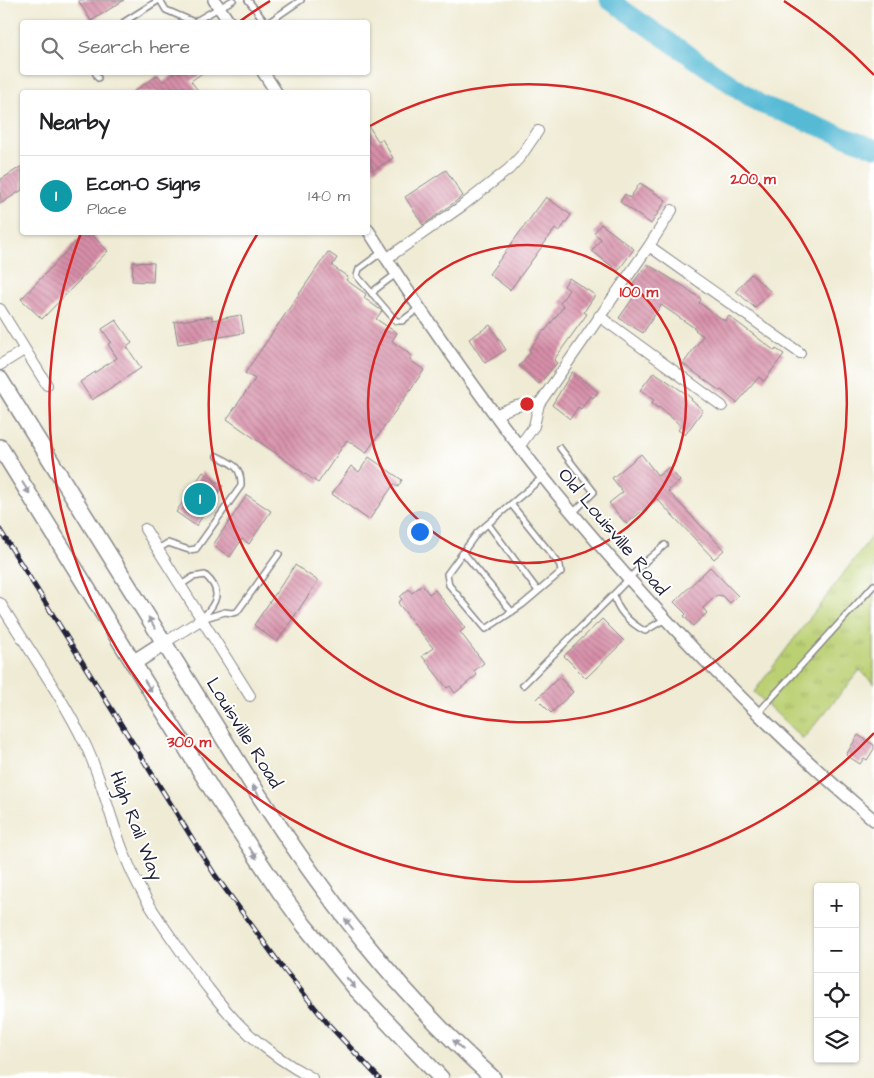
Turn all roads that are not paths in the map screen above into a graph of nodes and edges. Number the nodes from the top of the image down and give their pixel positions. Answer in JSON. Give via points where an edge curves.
{"nodes":[{"id":1,"x":160,"y":0,"type":"edge"},
{"id":2,"x":233,"y":0,"type":"edge"},
{"id":3,"x":248,"y":0,"type":"edge"},
{"id":4,"x":301,"y":0,"type":"edge"},
{"id":5,"x":217,"y":4,"type":"edge"},
{"id":6,"x":127,"y":20,"type":"edge"},
{"id":7,"x":189,"y":20,"type":"edge"},
{"id":8,"x":197,"y":20,"type":"edge"},
{"id":9,"x":228,"y":20,"type":"edge"},
{"id":10,"x":263,"y":20,"type":"edge"},
{"id":11,"x":272,"y":20,"type":"edge"},
{"id":12,"x":96,"y":75,"type":"edge"},
{"id":13,"x":265,"y":75,"type":"edge"},
{"id":14,"x":98,"y":78,"type":"dead end"},
{"id":15,"x":275,"y":90,"type":"edge"},
{"id":16,"x":538,"y":131,"type":"dead end"},
{"id":17,"x":672,"y":210,"type":"dead end"},
{"id":18,"x":370,"y":233,"type":"edge"},
{"id":19,"x":649,"y":246,"type":"junction"},
{"id":20,"x":384,"y":256,"type":"junction"},
{"id":21,"x":396,"y":274,"type":"junction"},
{"id":22,"x":372,"y":294,"type":"junction"},
{"id":23,"x":419,"y":308,"type":"junction"},
{"id":24,"x":0,"y":309,"type":"edge"},
{"id":25,"x":599,"y":316,"type":"junction"},
{"id":26,"x":24,"y":350,"type":"junction"},
{"id":27,"x":800,"y":353,"type":"dead end"},
{"id":28,"x":0,"y":365,"type":"edge"},
{"id":29,"x":0,"y":379,"type":"edge"},
{"id":30,"x":47,"y":385,"type":"dead end"},
{"id":31,"x":538,"y":404,"type":"junction"},
{"id":32,"x":722,"y":406,"type":"dead end"},
{"id":33,"x":496,"y":415,"type":"junction"},
{"id":34,"x":0,"y":447,"type":"edge"},
{"id":35,"x":519,"y":447,"type":"junction"},
{"id":36,"x":560,"y":448,"type":"dead end"},
{"id":37,"x":217,"y":456,"type":"dead end"},
{"id":38,"x":543,"y":477,"type":"junction"},
{"id":39,"x":511,"y":504,"type":"junction"},
{"id":40,"x":572,"y":513,"type":"junction"},
{"id":41,"x":488,"y":524,"type":"junction"},
{"id":42,"x":145,"y":530,"type":"dead end"},
{"id":43,"x":665,"y":545,"type":"dead end"},
{"id":44,"x":158,"y":550,"type":"junction"},
{"id":45,"x":463,"y":552,"type":"junction"},
{"id":46,"x":279,"y":554,"type":"dead end"},
{"id":47,"x":629,"y":580,"type":"junction"},
{"id":48,"x":874,"y":585,"type":"edge"},
{"id":49,"x":180,"y":586,"type":"junction"},
{"id":50,"x":538,"y":591,"type":"junction"},
{"id":51,"x":614,"y":594,"type":"junction"},
{"id":52,"x":0,"y":603,"type":"edge"},
{"id":53,"x":512,"y":612,"type":"junction"},
{"id":54,"x":202,"y":619,"type":"junction"},
{"id":55,"x":665,"y":619,"type":"junction"},
{"id":56,"x":164,"y":643,"type":"junction"},
{"id":57,"x":133,"y":663,"type":"junction"},
{"id":58,"x":523,"y":685,"type":"dead end"},
{"id":59,"x":250,"y":696,"type":"dead end"},
{"id":60,"x":758,"y":714,"type":"junction"},
{"id":61,"x":874,"y":820,"type":"edge"},
{"id":62,"x":312,"y":1078,"type":"edge"},
{"id":63,"x":440,"y":1078,"type":"edge"},
{"id":64,"x":493,"y":1078,"type":"edge"}],
"edges":[{"from":1,"to":6,"type":"lane"},
{"from":1,"to":7,"type":"lane","via":[[166,10]]},
{"from":2,"to":5,"type":"lane"},
{"from":3,"to":10,"type":"lane"},
{"from":4,"to":11,"type":"lane"},
{"from":5,"to":8,"type":"lane"},
{"from":5,"to":9,"type":"street"},
{"from":12,"to":14,"type":"lane"},
{"from":13,"to":15,"type":"street"},
{"from":16,"to":20,"type":"street","via":[[509,169],[462,206]]},
{"from":17,"to":19,"type":"street"},
{"from":18,"to":20,"type":"street","name":"Old Louisville Road"},
{"from":19,"to":25,"type":"street"},
{"from":19,"to":27,"type":"street"},
{"from":20,"to":21,"type":"street","name":"Old Louisville Road"},
{"from":20,"to":22,"type":"lane","via":[[359,270],[357,276]]},
{"from":21,"to":22,"type":"lane"},
{"from":21,"to":23,"type":"street","name":"Old Louisville Road"},
{"from":22,"to":23,"type":"lane","via":[[396,321],[402,321]]},
{"from":23,"to":33,"type":"street","name":"Old Louisville Road"},
{"from":24,"to":26,"type":"street"},
{"from":25,"to":31,"type":"street"},
{"from":25,"to":32,"type":"street"},
{"from":26,"to":28,"type":"street"},
{"from":26,"to":30,"type":"street"},
{"from":56,"to":29,"type":"main road","name":"Louisville Road","one_way":true},
{"from":31,"to":33,"type":"street","via":[[511,406]]},
{"from":31,"to":35,"type":"street","via":[[534,426]]},
{"from":33,"to":35,"type":"street","name":"Old Louisville Road"},
{"from":34,"to":57,"type":"main road","one_way":true},
{"from":35,"to":38,"type":"street","name":"Old Louisville Road"},
{"from":36,"to":40,"type":"lane","via":[[594,492]]},
{"from":37,"to":44,"type":"lane","via":[[233,464],[241,476],[241,486],[196,548],[189,550],[168,543]]},
{"from":38,"to":39,"type":"lane"},
{"from":38,"to":40,"type":"street","name":"Old Louisville Road"},
{"from":39,"to":41,"type":"lane"},
{"from":39,"to":50,"type":"lane","via":[[560,565],[561,572]]},
{"from":40,"to":47,"type":"street","name":"Old Louisville Road"},
{"from":41,"to":45,"type":"lane"},
{"from":41,"to":50,"type":"lane"},
{"from":42,"to":44,"type":"street"},
{"from":43,"to":47,"type":"lane"},
{"from":44,"to":49,"type":"street"},
{"from":45,"to":53,"type":"lane"},
{"from":45,"to":53,"type":"lane","via":[[446,574],[448,585],[486,629]]},
{"from":46,"to":54,"type":"lane","via":[[237,612],[224,612]]},
{"from":47,"to":51,"type":"lane"},
{"from":47,"to":55,"type":"street","name":"Old Louisville Road"},
{"from":48,"to":60,"type":"lane"},
{"from":49,"to":54,"type":"street"},
{"from":49,"to":54,"type":"lane","via":[[205,575],[214,583],[217,595]]},
{"from":50,"to":53,"type":"lane"},
{"from":51,"to":55,"type":"lane","via":[[615,603],[635,626],[645,631]]},
{"from":51,"to":58,"type":"lane"},
{"from":52,"to":62,"type":"street","name":"High Rail Way","via":[[82,738],[100,780],[127,863],[152,908],[206,986],[245,1032],[274,1056]]},
{"from":54,"to":56,"type":"street"},
{"from":54,"to":59,"type":"street"},
{"from":55,"to":60,"type":"street","name":"Old Louisville Road"},
{"from":56,"to":57,"type":"main road"},
{"from":64,"to":56,"type":"main road","name":"Louisville Road","one_way":true,"via":[[408,994],[340,912],[278,826]]},
{"from":57,"to":63,"type":"main road","one_way":true,"via":[[234,824],[304,925],[367,1001]]},
{"from":60,"to":61,"type":"street","name":"Old Louisville Road"}]}
